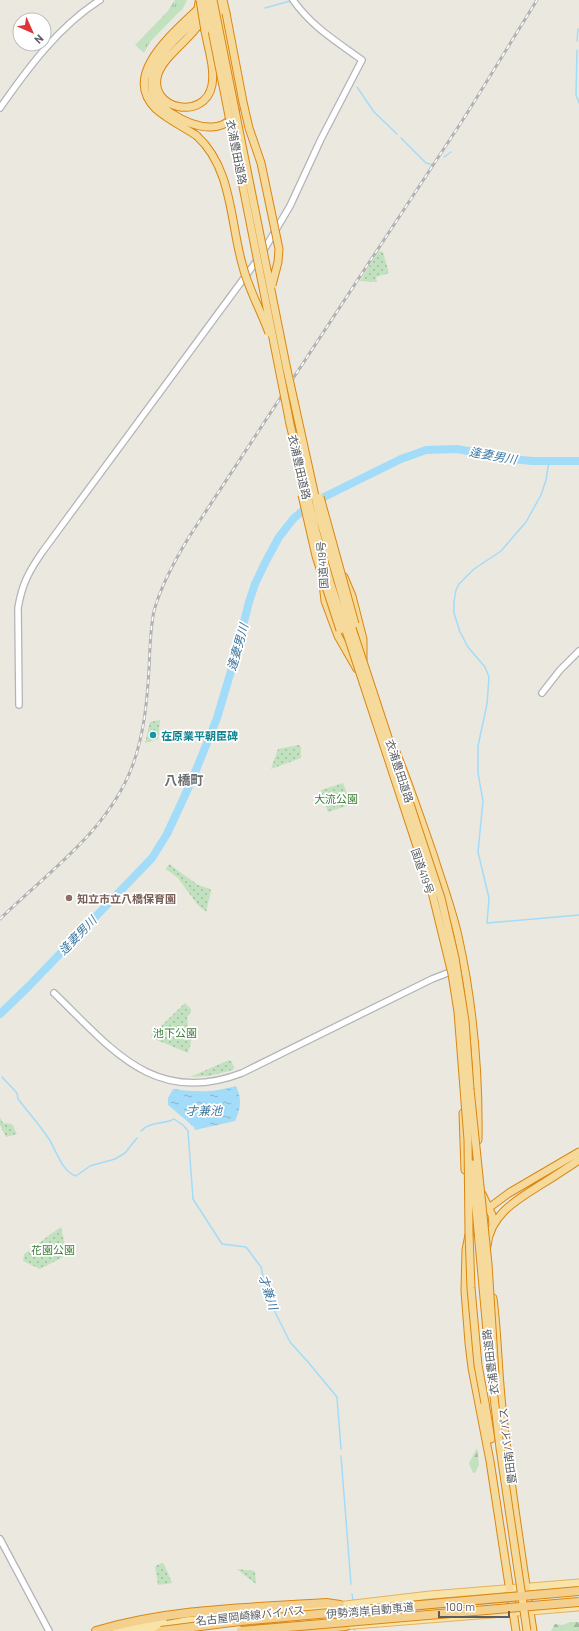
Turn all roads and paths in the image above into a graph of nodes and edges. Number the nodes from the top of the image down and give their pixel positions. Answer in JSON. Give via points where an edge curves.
{"nodes":[{"id":1,"x":100,"y":0,"type":"edge"},
{"id":2,"x":206,"y":0,"type":"edge"},
{"id":3,"x":212,"y":0,"type":"edge"},
{"id":4,"x":218,"y":0,"type":"edge"},
{"id":5,"x":223,"y":0,"type":"edge"},
{"id":6,"x":293,"y":0,"type":"edge"},
{"id":7,"x":199,"y":2,"type":"edge"},
{"id":8,"x":0,"y":108,"type":"edge"},
{"id":9,"x":261,"y":256,"type":"junction"},
{"id":10,"x":271,"y":287,"type":"junction"},
{"id":11,"x":276,"y":352,"type":"junction"},
{"id":12,"x":282,"y":362,"type":"dead end"},
{"id":13,"x":294,"y":421,"type":"junction"},
{"id":14,"x":319,"y":532,"type":"junction"},
{"id":15,"x":579,"y":651,"type":"edge"},
{"id":16,"x":363,"y":656,"type":"junction"},
{"id":17,"x":353,"y":661,"type":"junction"},
{"id":18,"x":542,"y":693,"type":"dead end"},
{"id":19,"x":19,"y":706,"type":"dead end"},
{"id":20,"x":456,"y":930,"type":"junction"},
{"id":21,"x":454,"y":971,"type":"junction"},
{"id":22,"x":54,"y":993,"type":"dead end"},
{"id":23,"x":472,"y":1022,"type":"junction"},
{"id":24,"x":464,"y":1092,"type":"junction"},
{"id":25,"x":474,"y":1125,"type":"junction"},
{"id":26,"x":579,"y":1152,"type":"edge"},
{"id":27,"x":579,"y":1160,"type":"edge"},
{"id":28,"x":483,"y":1196,"type":"junction"},
{"id":29,"x":501,"y":1198,"type":"junction"},
{"id":30,"x":489,"y":1207,"type":"junction"},
{"id":31,"x":477,"y":1220,"type":"junction"},
{"id":32,"x":493,"y":1225,"type":"junction"},
{"id":33,"x":507,"y":1456,"type":"junction"},
{"id":34,"x":494,"y":1485,"type":"junction"},
{"id":35,"x":0,"y":1539,"type":"edge"},
{"id":36,"x":579,"y":1583,"type":"edge"},
{"id":37,"x":526,"y":1587,"type":"junction"},
{"id":38,"x":510,"y":1588,"type":"junction"},
{"id":39,"x":579,"y":1591,"type":"edge"},
{"id":40,"x":579,"y":1602,"type":"edge"},
{"id":41,"x":340,"y":1605,"type":"joint"},
{"id":42,"x":579,"y":1607,"type":"edge"},
{"id":43,"x":277,"y":1609,"type":"junction"},
{"id":44,"x":530,"y":1611,"type":"junction"},
{"id":45,"x":514,"y":1613,"type":"junction"},
{"id":46,"x":346,"y":1626,"type":"junction"},
{"id":47,"x":140,"y":1630,"type":"edge"},
{"id":48,"x":49,"y":1631,"type":"edge"},
{"id":49,"x":96,"y":1631,"type":"edge"},
{"id":50,"x":116,"y":1631,"type":"edge"},
{"id":51,"x":161,"y":1631,"type":"edge"},
{"id":52,"x":241,"y":1631,"type":"edge"},
{"id":53,"x":275,"y":1631,"type":"edge"},
{"id":54,"x":297,"y":1631,"type":"edge"},
{"id":55,"x":516,"y":1631,"type":"edge"},
{"id":56,"x":528,"y":1631,"type":"edge"},
{"id":57,"x":533,"y":1631,"type":"edge"}],
"edges":[{"from":1,"to":8,"type":"street","via":[[71,22],[42,51]]},
{"from":2,"to":11,"type":"highway","name":"衣浦豊田道路","bridge":true},
{"from":3,"to":7,"type":"highway","bridge":true,"via":[[202,22],[158,73],[159,91],[165,100],[181,108],[202,102],[212,87],[213,77],[205,31]]},
{"from":3,"to":10,"type":"highway","name":"衣浦豊田道路","bridge":true},
{"from":4,"to":7,"type":"highway","via":[[238,95],[237,106],[229,119],[222,125],[208,128],[192,124],[173,114],[156,100],[152,87],[153,71],[165,52],[193,22],[197,16]]},
{"from":5,"to":10,"type":"highway","name":"衣浦豊田道路","bridge":true,"via":[[243,102],[261,163],[279,250]]},
{"from":6,"to":9,"type":"street","via":[[312,23],[362,60],[290,206]]},
{"from":7,"to":11,"type":"highway","name":"衣浦豊田道路","bridge":true,"via":[[157,50],[148,66],[145,82],[148,97],[155,108],[197,136],[214,156],[225,181],[243,267]]},
{"from":9,"to":12,"type":"highway"},
{"from":9,"to":19,"type":"street","via":[[26,577],[18,608]]},
{"from":10,"to":13,"type":"highway","name":"衣浦豊田道路","bridge":true},
{"from":11,"to":13,"type":"highway","name":"衣浦豊田道路","bridge":true},
{"from":13,"to":14,"type":"highway","name":"国道419号","bridge":true},
{"from":13,"to":16,"type":"highway","name":"衣浦豊田道路","bridge":true,"via":[[306,445]]},
{"from":13,"to":17,"type":"highway","name":"衣浦豊田道路","bridge":true,"via":[[311,535],[322,578]]},
{"from":13,"to":24,"type":"highway","name":"衣浦豊田道路","bridge":true,"via":[[316,532],[330,582],[432,892],[456,995]]},
{"from":13,"to":25,"type":"highway","name":"衣浦豊田道路","bridge":true,"via":[[338,585],[441,898],[461,990]]},
{"from":14,"to":16,"type":"highway","name":"国道419号","via":[[345,578],[352,596],[363,639]]},
{"from":14,"to":17,"type":"highway","name":"国道419号","via":[[325,601],[342,645]]},
{"from":15,"to":18,"type":"street"},
{"from":16,"to":20,"type":"highway","name":"国道419号","via":[[375,701],[430,844]]},
{"from":17,"to":21,"type":"highway","name":"国道419号","via":[[369,701]]},
{"from":20,"to":21,"type":"highway","via":[[453,946]]},
{"from":20,"to":23,"type":"highway","name":"国道419号","via":[[468,985]]},
{"from":21,"to":22,"type":"street","via":[[242,1073],[224,1080],[202,1083],[166,1080],[132,1064],[114,1051]]},
{"from":21,"to":23,"type":"highway","via":[[464,1006]]},
{"from":21,"to":31,"type":"highway","name":"国道419号","via":[[466,1176],[468,1185],[479,1203]]},
{"from":23,"to":28,"type":"highway","name":"国道419号","via":[[478,1149]]},
{"from":24,"to":34,"type":"highway","name":"衣浦豊田道路","bridge":true,"via":[[471,1288],[478,1365],[491,1440]]},
{"from":24,"to":56,"type":"highway","name":"衣浦豊田道路","bridge":true,"via":[[500,1448]]},
{"from":25,"to":33,"type":"highway","name":"衣浦豊田道路","bridge":true,"via":[[496,1375]]},
{"from":25,"to":56,"type":"highway","name":"衣浦豊田道路","bridge":true,"via":[[491,1354]]},
{"from":26,"to":29,"type":"highway","name":"豊田南バイパス"},
{"from":27,"to":32,"type":"highway","name":"豊田南バイパス","via":[[509,1205]]},
{"from":28,"to":29,"type":"highway","via":[[492,1201]]},
{"from":28,"to":30,"type":"highway","name":"国道419号"},
{"from":29,"to":30,"type":"highway","name":"豊田南バイパス"},
{"from":30,"to":31,"type":"highway","name":"豊田南バイパス"},
{"from":30,"to":32,"type":"highway","name":"国道419号"},
{"from":31,"to":34,"type":"highway","name":"豊田南バイパス","via":[[469,1235],[466,1250],[466,1311],[472,1368]]},
{"from":32,"to":33,"type":"highway","name":"豊田南バイパス","via":[[488,1238],[487,1257],[497,1331]]},
{"from":33,"to":37,"type":"highway","name":"豊田南バイパス"},
{"from":34,"to":38,"type":"highway"},
{"from":35,"to":48,"type":"street"},
{"from":36,"to":37,"type":"main road"},
{"from":37,"to":38,"type":"main road"},
{"from":37,"to":44,"type":"highway","name":"豊田南バイパス"},
{"from":38,"to":41,"type":"main road"},
{"from":38,"to":45,"type":"highway"},
{"from":39,"to":51,"type":"highway","name":"伊勢湾岸自動車道","bridge":true,"via":[[240,1621]]},
{"from":40,"to":52,"type":"highway","name":"伊勢湾岸自動車道","bridge":true},
{"from":41,"to":43,"type":"highway","via":[[326,1603]]},
{"from":42,"to":44,"type":"main road","name":"名古屋岡崎線バイパス"},
{"from":43,"to":47,"type":"main road","name":"名古屋岡崎線バイパス"},
{"from":43,"to":49,"type":"highway","via":[[206,1611],[119,1624]]},
{"from":43,"to":50,"type":"main road","via":[[229,1612]]},
{"from":44,"to":45,"type":"main road","name":"名古屋岡崎線バイパス"},
{"from":44,"to":57,"type":"highway","name":"豊田南バイパス"},
{"from":45,"to":46,"type":"main road","name":"名古屋岡崎線バイパス"},
{"from":45,"to":55,"type":"highway"},
{"from":46,"to":53,"type":"main road","name":"名古屋岡崎線バイパス"},
{"from":46,"to":54,"type":"highway"}]}
